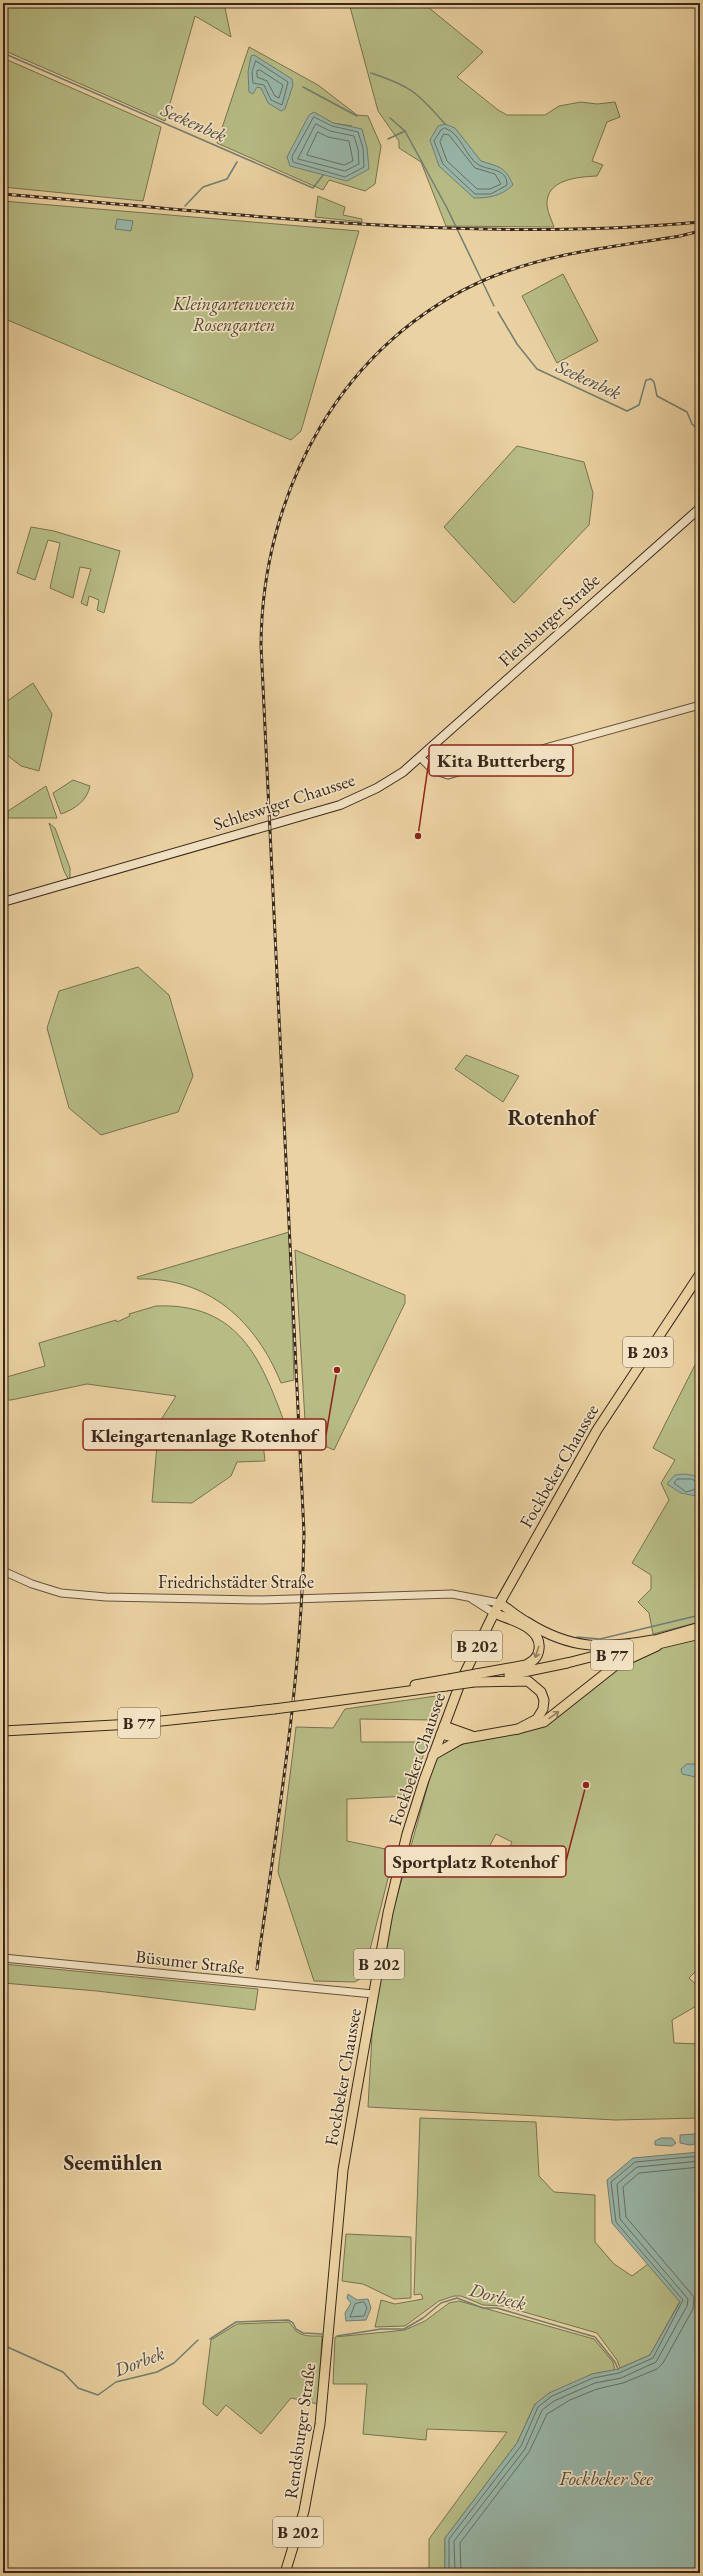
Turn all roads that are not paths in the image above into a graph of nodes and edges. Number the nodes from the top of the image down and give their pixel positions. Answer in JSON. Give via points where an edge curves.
{"nodes":[{"id":1,"x":700,"y":508,"type":"edge"},
{"id":2,"x":700,"y":705,"type":"edge"},
{"id":3,"x":420,"y":756,"type":"junction"},
{"id":4,"x":3,"y":902,"type":"edge"},
{"id":5,"x":700,"y":1274,"type":"edge"},
{"id":6,"x":3,"y":1571,"type":"edge"},
{"id":7,"x":472,"y":1599,"type":"junction"},
{"id":8,"x":499,"y":1603,"type":"junction"},
{"id":9,"x":494,"y":1613,"type":"junction"},
{"id":10,"x":700,"y":1627,"type":"edge"},
{"id":11,"x":700,"y":1634,"type":"edge"},
{"id":12,"x":655,"y":1643,"type":"junction"},
{"id":13,"x":475,"y":1679,"type":"junction"},
{"id":14,"x":518,"y":1729,"type":"junction"},
{"id":15,"x":442,"y":1730,"type":"junction"},
{"id":16,"x":3,"y":1731,"type":"edge"},
{"id":17,"x":472,"y":1736,"type":"junction"},
{"id":18,"x":462,"y":1739,"type":"junction"},
{"id":19,"x":433,"y":1755,"type":"junction"},
{"id":20,"x":3,"y":1958,"type":"edge"},
{"id":21,"x":373,"y":1994,"type":"junction"},
{"id":22,"x":328,"y":2338,"type":"joint"},
{"id":23,"x":285,"y":2573,"type":"edge"}],
"edges":[{"from":1,"to":3,"type":"main road","name":"Flensburger Straße"},
{"from":2,"to":3,"type":"street","via":[[448,775],[433,770]]},
{"from":3,"to":4,"type":"main road","name":"Schleswiger Chaussee","via":[[394,778],[340,805]]},
{"from":5,"to":8,"type":"main road","name":"Fockbeker Chaussee","number":"B 203","via":[[597,1430]]},
{"from":6,"to":7,"type":"street","name":"Friedrichstädter Straße","via":[[61,1593],[106,1597],[261,1600],[452,1594]]},
{"from":7,"to":8,"type":"street","name":"Friedrichstädter Straße","via":[[479,1598]]},
{"from":7,"to":9,"type":"street","name":"Friedrichstädter Straße"},
{"from":8,"to":9,"type":"main road","name":"Fockbeker Chaussee","number":"B 202"},
{"from":8,"to":12,"type":"main road","via":[[527,1622],[572,1643],[610,1647]]},
{"from":9,"to":13,"type":"main road","one_way":true,"via":[[534,1633],[540,1644],[539,1652],[532,1662],[526,1665]]},
{"from":9,"to":15,"type":"main road","name":"Fockbeker Chaussee","number":"B 202","via":[[461,1680]]},
{"from":10,"to":12,"type":"main road","number":"B 77"},
{"from":11,"to":12,"type":"main road","number":"B 77"},
{"from":12,"to":13,"type":"main road","number":"B 77","via":[[567,1663]]},
{"from":14,"to":12,"type":"main road","one_way":true,"via":[[544,1722],[616,1665]]},
{"from":13,"to":14,"type":"main road","via":[[490,1683],[522,1680],[538,1687],[543,1695],[543,1709],[537,1719]]},
{"from":13,"to":16,"type":"main road","number":"B 77","bridge":true,"via":[[377,1696],[274,1709],[133,1724]]},
{"from":14,"to":17,"type":"main road"},
{"from":15,"to":17,"type":"main road"},
{"from":15,"to":18,"type":"main road"},
{"from":15,"to":19,"type":"main road","name":"Fockbeker Chaussee","number":"B 202"},
{"from":17,"to":18,"type":"main road"},
{"from":18,"to":19,"type":"main road"},
{"from":19,"to":21,"type":"main road","name":"Fockbeker Chaussee","number":"B 202","via":[[407,1834],[388,1913]]},
{"from":20,"to":21,"type":"street","name":"Büsumer Straße"},
{"from":21,"to":22,"type":"main road","name":"Fockbeker Chaussee","number":"B 202","via":[[343,2170]]},
{"from":22,"to":23,"type":"main road","name":"Rendsburger Straße","number":"B 202","via":[[320,2424],[309,2490]]}]}
